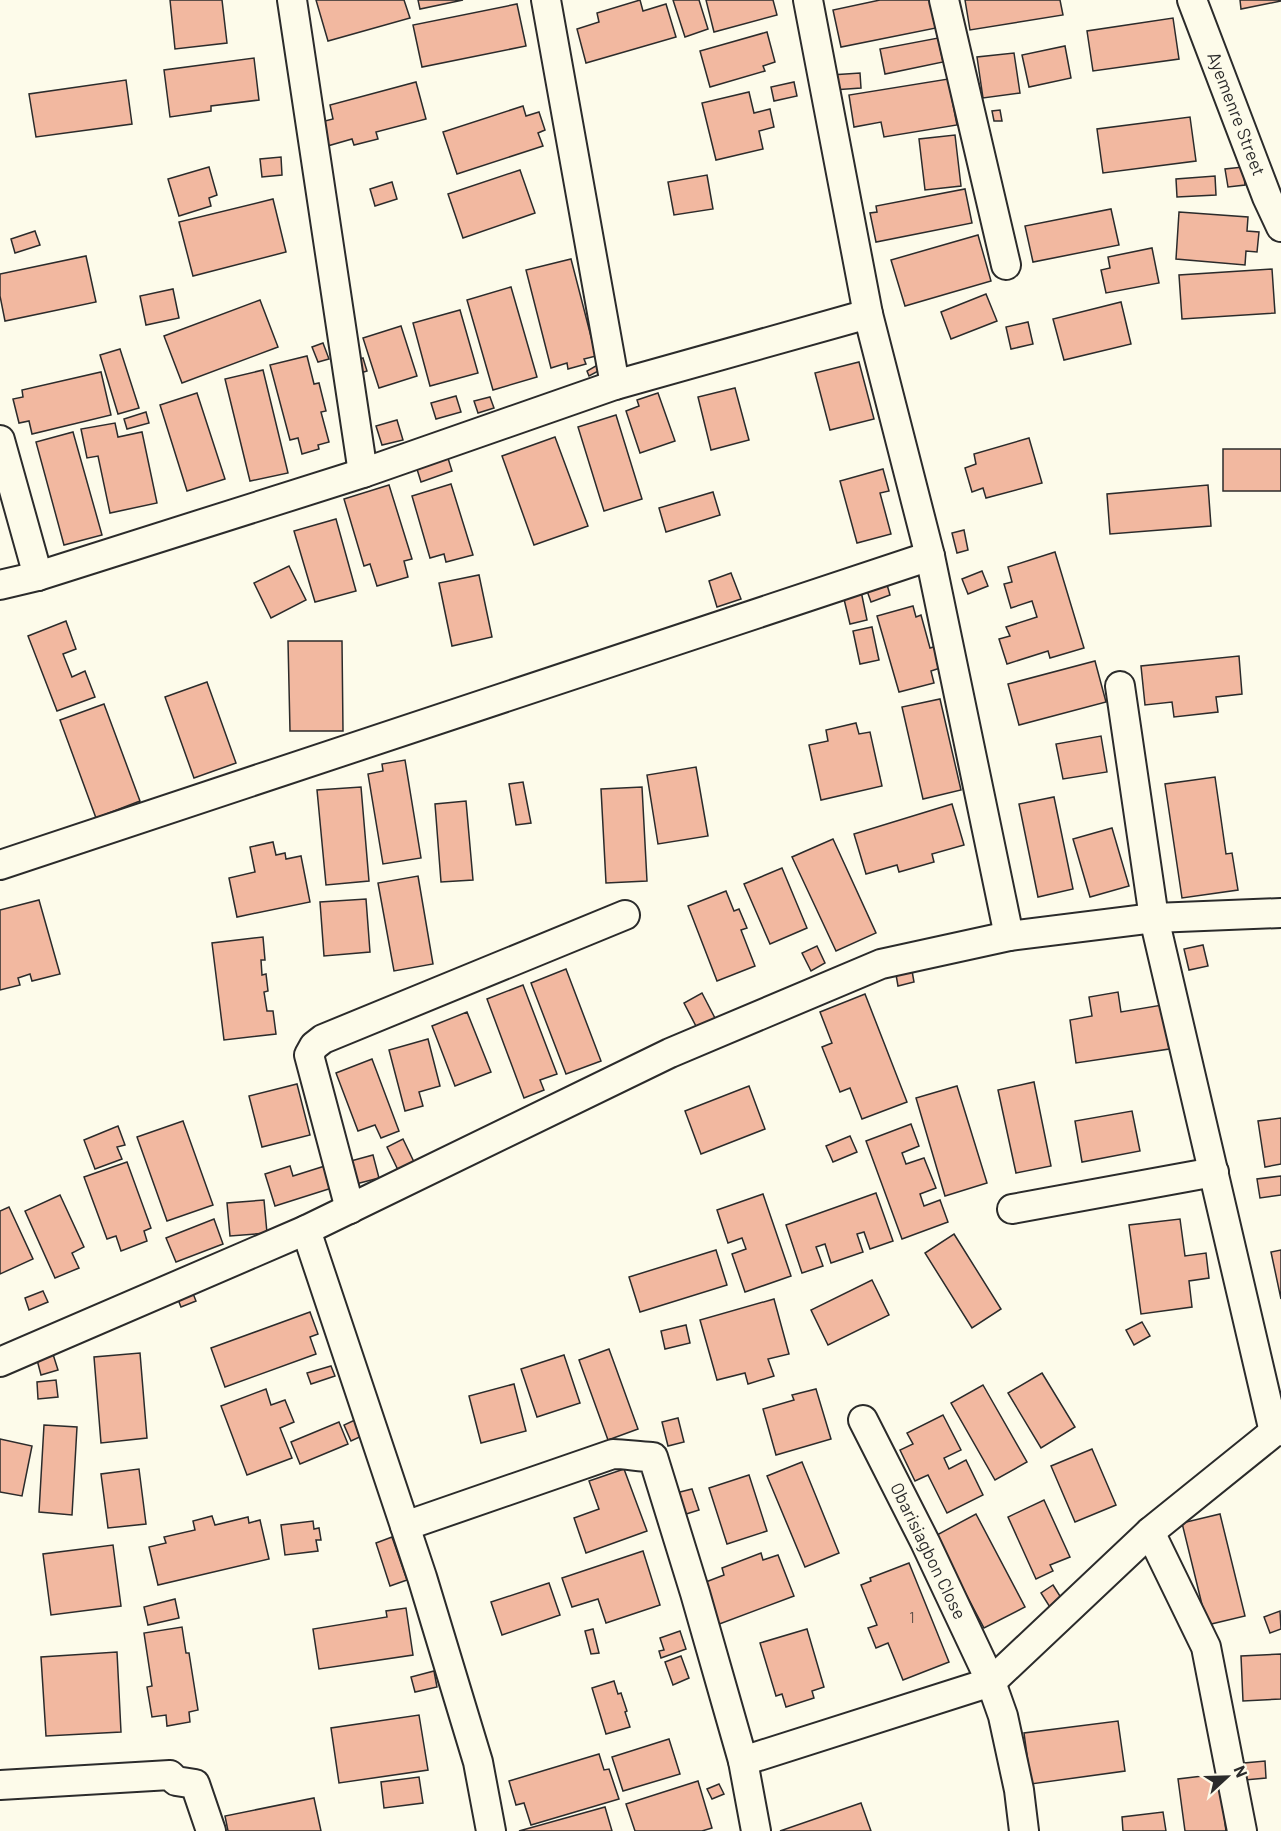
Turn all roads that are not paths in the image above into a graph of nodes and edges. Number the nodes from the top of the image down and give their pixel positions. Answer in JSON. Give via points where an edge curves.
{"nodes":[{"id":1,"x":292,"y":0,"type":"edge"},
{"id":2,"x":546,"y":0,"type":"edge"},
{"id":3,"x":808,"y":0,"type":"edge"},
{"id":4,"x":944,"y":0,"type":"edge"},
{"id":5,"x":1192,"y":0,"type":"edge"},
{"id":6,"x":1281,"y":227,"type":"edge"},
{"id":7,"x":1006,"y":265,"type":"dead end"},
{"id":8,"x":868,"y":314,"type":"junction"},
{"id":9,"x":615,"y":385,"type":"junction"},
{"id":10,"x":0,"y":440,"type":"edge"},
{"id":11,"x":363,"y":474,"type":"junction"},
{"id":12,"x":930,"y":556,"type":"junction"},
{"id":13,"x":38,"y":576,"type":"junction"},
{"id":14,"x":0,"y":585,"type":"edge"},
{"id":15,"x":1120,"y":686,"type":"dead end"},
{"id":16,"x":0,"y":865,"type":"edge"},
{"id":17,"x":1281,"y":913,"type":"edge"},
{"id":18,"x":625,"y":915,"type":"dead end"},
{"id":19,"x":1154,"y":918,"type":"junction"},
{"id":20,"x":1010,"y":936,"type":"junction"},
{"id":21,"x":1214,"y":1172,"type":"junction"},
{"id":22,"x":350,"y":1209,"type":"junction"},
{"id":23,"x":1012,"y":1209,"type":"dead end"},
{"id":24,"x":306,"y":1230,"type":"junction"},
{"id":25,"x":0,"y":1362,"type":"edge"},
{"id":26,"x":863,"y":1420,"type":"dead end"},
{"id":27,"x":1278,"y":1432,"type":"edge"},
{"id":28,"x":405,"y":1526,"type":"junction"},
{"id":29,"x":1150,"y":1532,"type":"junction"},
{"id":30,"x":991,"y":1682,"type":"junction"},
{"id":31,"x":742,"y":1761,"type":"junction"},
{"id":32,"x":0,"y":1785,"type":"edge"},
{"id":33,"x":211,"y":1831,"type":"edge"},
{"id":34,"x":491,"y":1831,"type":"edge"},
{"id":35,"x":756,"y":1831,"type":"edge"},
{"id":36,"x":1024,"y":1831,"type":"edge"},
{"id":37,"x":1242,"y":1831,"type":"edge"}],
"edges":[{"from":1,"to":11,"type":"street"},
{"from":2,"to":9,"type":"street"},
{"from":3,"to":8,"type":"street"},
{"from":4,"to":7,"type":"street"},
{"from":5,"to":6,"type":"street","name":"Ayemenre Street"},
{"from":8,"to":9,"type":"street"},
{"from":8,"to":12,"type":"street"},
{"from":9,"to":11,"type":"street"},
{"from":10,"to":13,"type":"street"},
{"from":11,"to":13,"type":"street"},
{"from":12,"to":16,"type":"street"},
{"from":12,"to":20,"type":"street"},
{"from":13,"to":14,"type":"street"},
{"from":15,"to":19,"type":"street"},
{"from":17,"to":19,"type":"street"},
{"from":18,"to":22,"type":"street","via":[[314,1046],[309,1055]]},
{"from":19,"to":20,"type":"street"},
{"from":19,"to":21,"type":"street"},
{"from":20,"to":22,"type":"street","via":[[881,964],[670,1053]]},
{"from":21,"to":23,"type":"street"},
{"from":21,"to":27,"type":"street"},
{"from":22,"to":24,"type":"street"},
{"from":24,"to":25,"type":"street"},
{"from":24,"to":28,"type":"street"},
{"from":26,"to":30,"type":"street","name":"Obarisiagbon Close"},
{"from":27,"to":29,"type":"street"},
{"from":28,"to":31,"type":"street","via":[[613,1454],[653,1457]]},
{"from":28,"to":34,"type":"street","via":[[478,1761]]},
{"from":29,"to":30,"type":"street"},
{"from":29,"to":37,"type":"street","via":[[1206,1647]]},
{"from":30,"to":31,"type":"street"},
{"from":30,"to":36,"type":"street","name":"Obarisiagbon Close","via":[[1003,1716]]},
{"from":31,"to":35,"type":"street"},
{"from":32,"to":33,"type":"street","via":[[170,1775],[176,1781],[195,1784]]}]}
